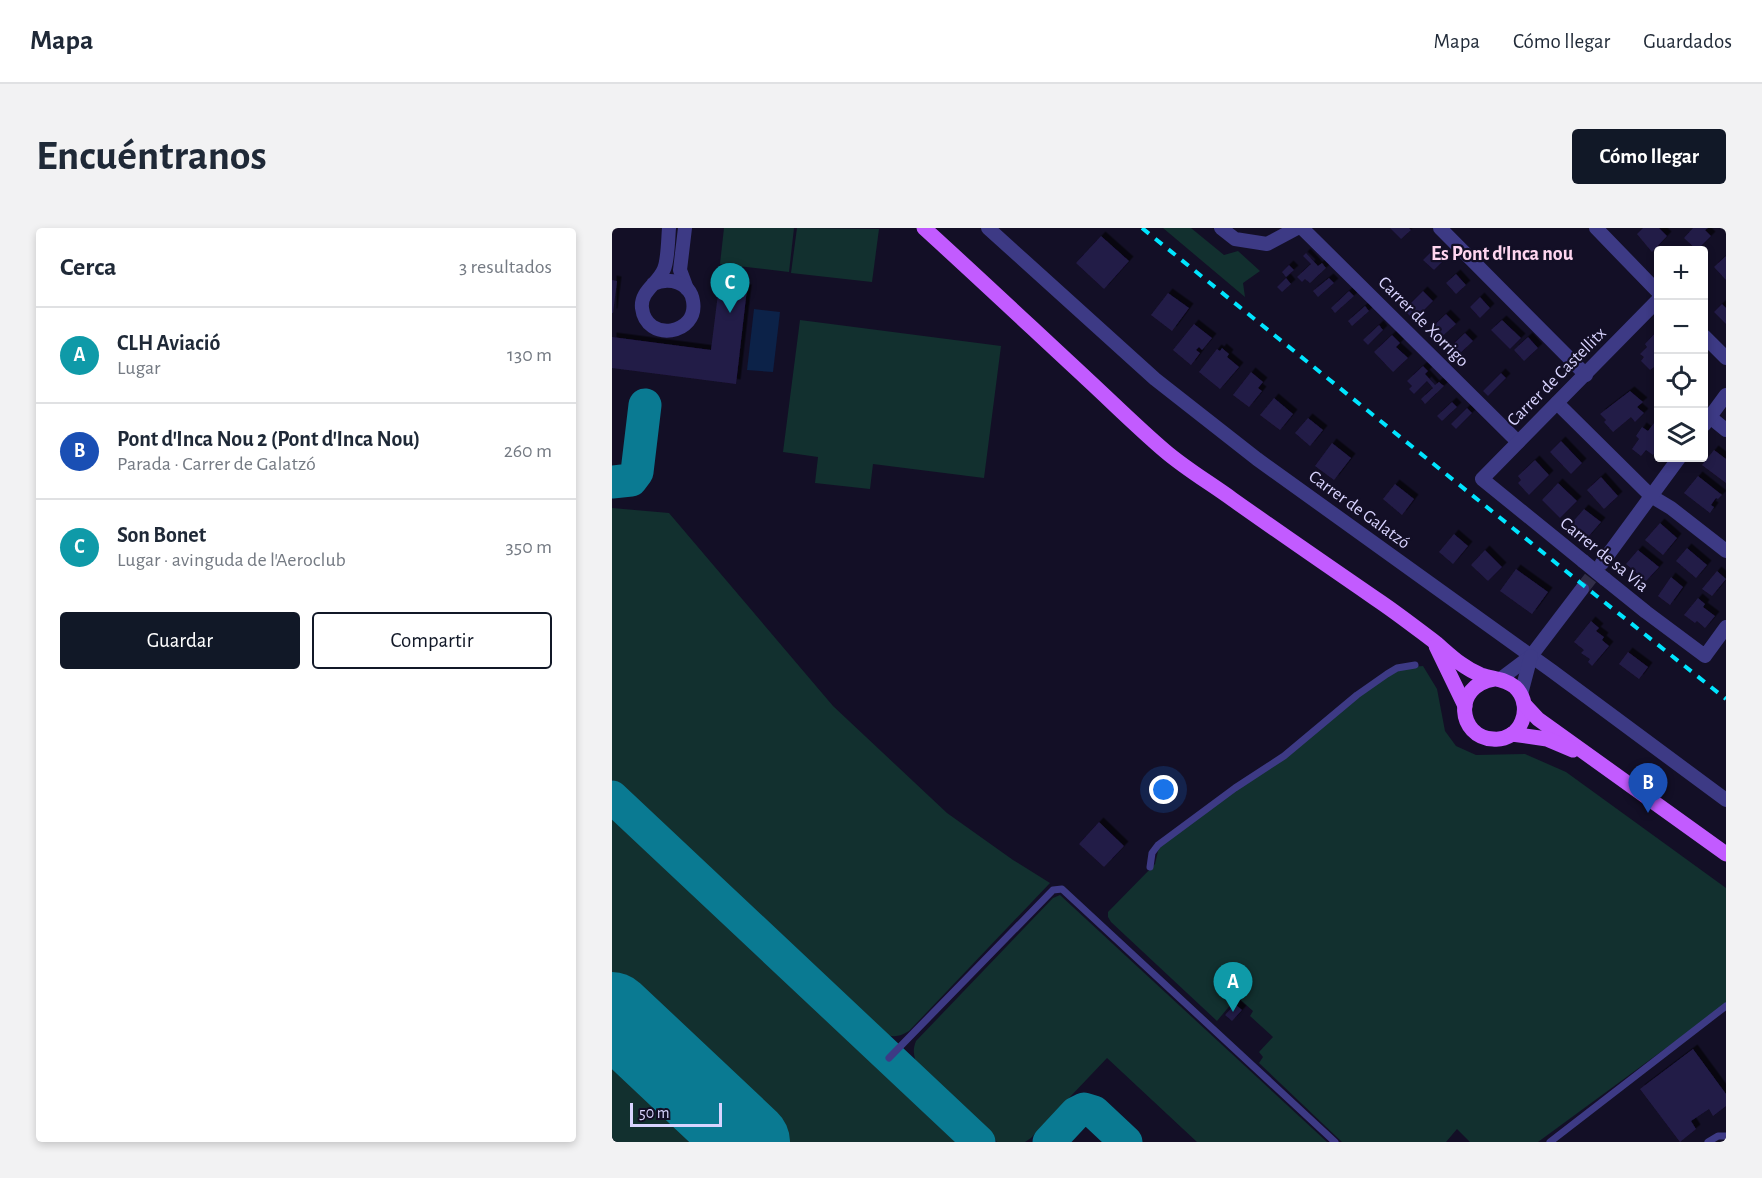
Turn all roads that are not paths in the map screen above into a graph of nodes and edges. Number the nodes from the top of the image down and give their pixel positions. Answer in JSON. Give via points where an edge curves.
{"nodes":[{"id":1,"x":669,"y":228,"type":"edge"},
{"id":2,"x":685,"y":228,"type":"edge"},
{"id":3,"x":924,"y":228,"type":"edge"},
{"id":4,"x":988,"y":228,"type":"edge"},
{"id":5,"x":1221,"y":228,"type":"edge"},
{"id":6,"x":1297,"y":228,"type":"edge"},
{"id":7,"x":1302,"y":228,"type":"edge"},
{"id":8,"x":1440,"y":228,"type":"edge"},
{"id":9,"x":1596,"y":228,"type":"edge"},
{"id":10,"x":653,"y":284,"type":"junction"},
{"id":11,"x":1654,"y":287,"type":"edge"},
{"id":12,"x":687,"y":289,"type":"junction"},
{"id":13,"x":1654,"y":305,"type":"edge"},
{"id":14,"x":1708,"y":340,"type":"edge"},
{"id":15,"x":1726,"y":358,"type":"edge"},
{"id":16,"x":1586,"y":375,"type":"junction"},
{"id":17,"x":1726,"y":395,"type":"edge"},
{"id":18,"x":1557,"y":403,"type":"junction"},
{"id":19,"x":1708,"y":420,"type":"edge"},
{"id":20,"x":1708,"y":421,"type":"edge"},
{"id":21,"x":1726,"y":430,"type":"edge"},
{"id":22,"x":1518,"y":442,"type":"junction"},
{"id":23,"x":1676,"y":462,"type":"edge"},
{"id":24,"x":1482,"y":479,"type":"joint"},
{"id":25,"x":1652,"y":496,"type":"junction"},
{"id":26,"x":1726,"y":551,"type":"edge"},
{"id":27,"x":1602,"y":563,"type":"tunnel mouth"},
{"id":28,"x":1582,"y":589,"type":"tunnel mouth"},
{"id":29,"x":1726,"y":627,"type":"edge"},
{"id":30,"x":1435,"y":643,"type":"junction"},
{"id":31,"x":1531,"y":656,"type":"junction"},
{"id":32,"x":1415,"y":665,"type":"dead end"},
{"id":33,"x":1497,"y":680,"type":"junction"},
{"id":34,"x":1522,"y":699,"type":"junction"},
{"id":35,"x":1465,"y":706,"type":"junction"},
{"id":36,"x":1512,"y":734,"type":"junction"},
{"id":37,"x":1585,"y":753,"type":"junction"},
{"id":38,"x":1726,"y":800,"type":"edge"},
{"id":39,"x":1726,"y":854,"type":"edge"},
{"id":40,"x":1150,"y":867,"type":"dead end"},
{"id":41,"x":1726,"y":1006,"type":"edge"},
{"id":42,"x":889,"y":1058,"type":"dead end"},
{"id":43,"x":1726,"y":1136,"type":"edge"},
{"id":44,"x":1335,"y":1142,"type":"edge"},
{"id":45,"x":1550,"y":1142,"type":"edge"},
{"id":46,"x":1708,"y":1142,"type":"edge"}],
"edges":[{"from":1,"to":10,"type":"street","via":[[665,268]]},
{"from":2,"to":12,"type":"street","via":[[680,270]]},
{"from":3,"to":30,"type":"main road","via":[[1166,452]]},
{"from":4,"to":31,"type":"street","name":"Carrer de Galatzó","via":[[1155,379],[1257,459]]},
{"from":5,"to":6,"type":"street","via":[[1235,239],[1267,244]]},
{"from":7,"to":22,"type":"street","name":"Carrer de Xorrigo"},
{"from":8,"to":16,"type":"street"},
{"from":9,"to":11,"type":"street"},
{"from":10,"to":12,"type":"street","via":[[667,280]]},
{"from":10,"to":12,"type":"street","via":[[644,296],[642,310],[648,323],[661,331],[675,331],[687,323],[693,302]]},
{"from":13,"to":16,"type":"street","name":"Carrer de Castellitx"},
{"from":14,"to":15,"type":"street"},
{"from":16,"to":18,"type":"street","name":"Carrer de Castellitx"},
{"from":17,"to":19,"type":"street"},
{"from":18,"to":22,"type":"street","name":"Carrer de Castellitx"},
{"from":18,"to":25,"type":"street"},
{"from":20,"to":21,"type":"street"},
{"from":22,"to":24,"type":"street","name":"Carrer de Castellitx"},
{"from":23,"to":25,"type":"street"},
{"from":24,"to":29,"type":"street","name":"Carrer de sa Via","bridge":true,"via":[[1705,656]]},
{"from":25,"to":26,"type":"street"},
{"from":25,"to":27,"type":"street"},
{"from":28,"to":31,"type":"street"},
{"from":30,"to":33,"type":"main road","via":[[1466,668]]},
{"from":30,"to":35,"type":"main road"},
{"from":31,"to":33,"type":"street"},
{"from":31,"to":34,"type":"street"},
{"from":31,"to":38,"type":"street","name":"Carrer de Galatzó"},
{"from":32,"to":40,"type":"lane","via":[[1387,674],[1284,756],[1158,845]]},
{"from":33,"to":34,"type":"main road","via":[[1509,683]]},
{"from":33,"to":35,"type":"main road","via":[[1486,681],[1472,690],[1466,696]]},
{"from":34,"to":36,"type":"main road","via":[[1522,721]]},
{"from":34,"to":37,"type":"main road","via":[[1538,719]]},
{"from":35,"to":36,"type":"main road","via":[[1469,725],[1484,737],[1503,739]]},
{"from":36,"to":37,"type":"main road","via":[[1546,739]]},
{"from":37,"to":39,"type":"main road"},
{"from":41,"to":45,"type":"lane"},
{"from":42,"to":44,"type":"lane","via":[[1053,890],[1062,889]]},
{"from":43,"to":46,"type":"lane"}]}
